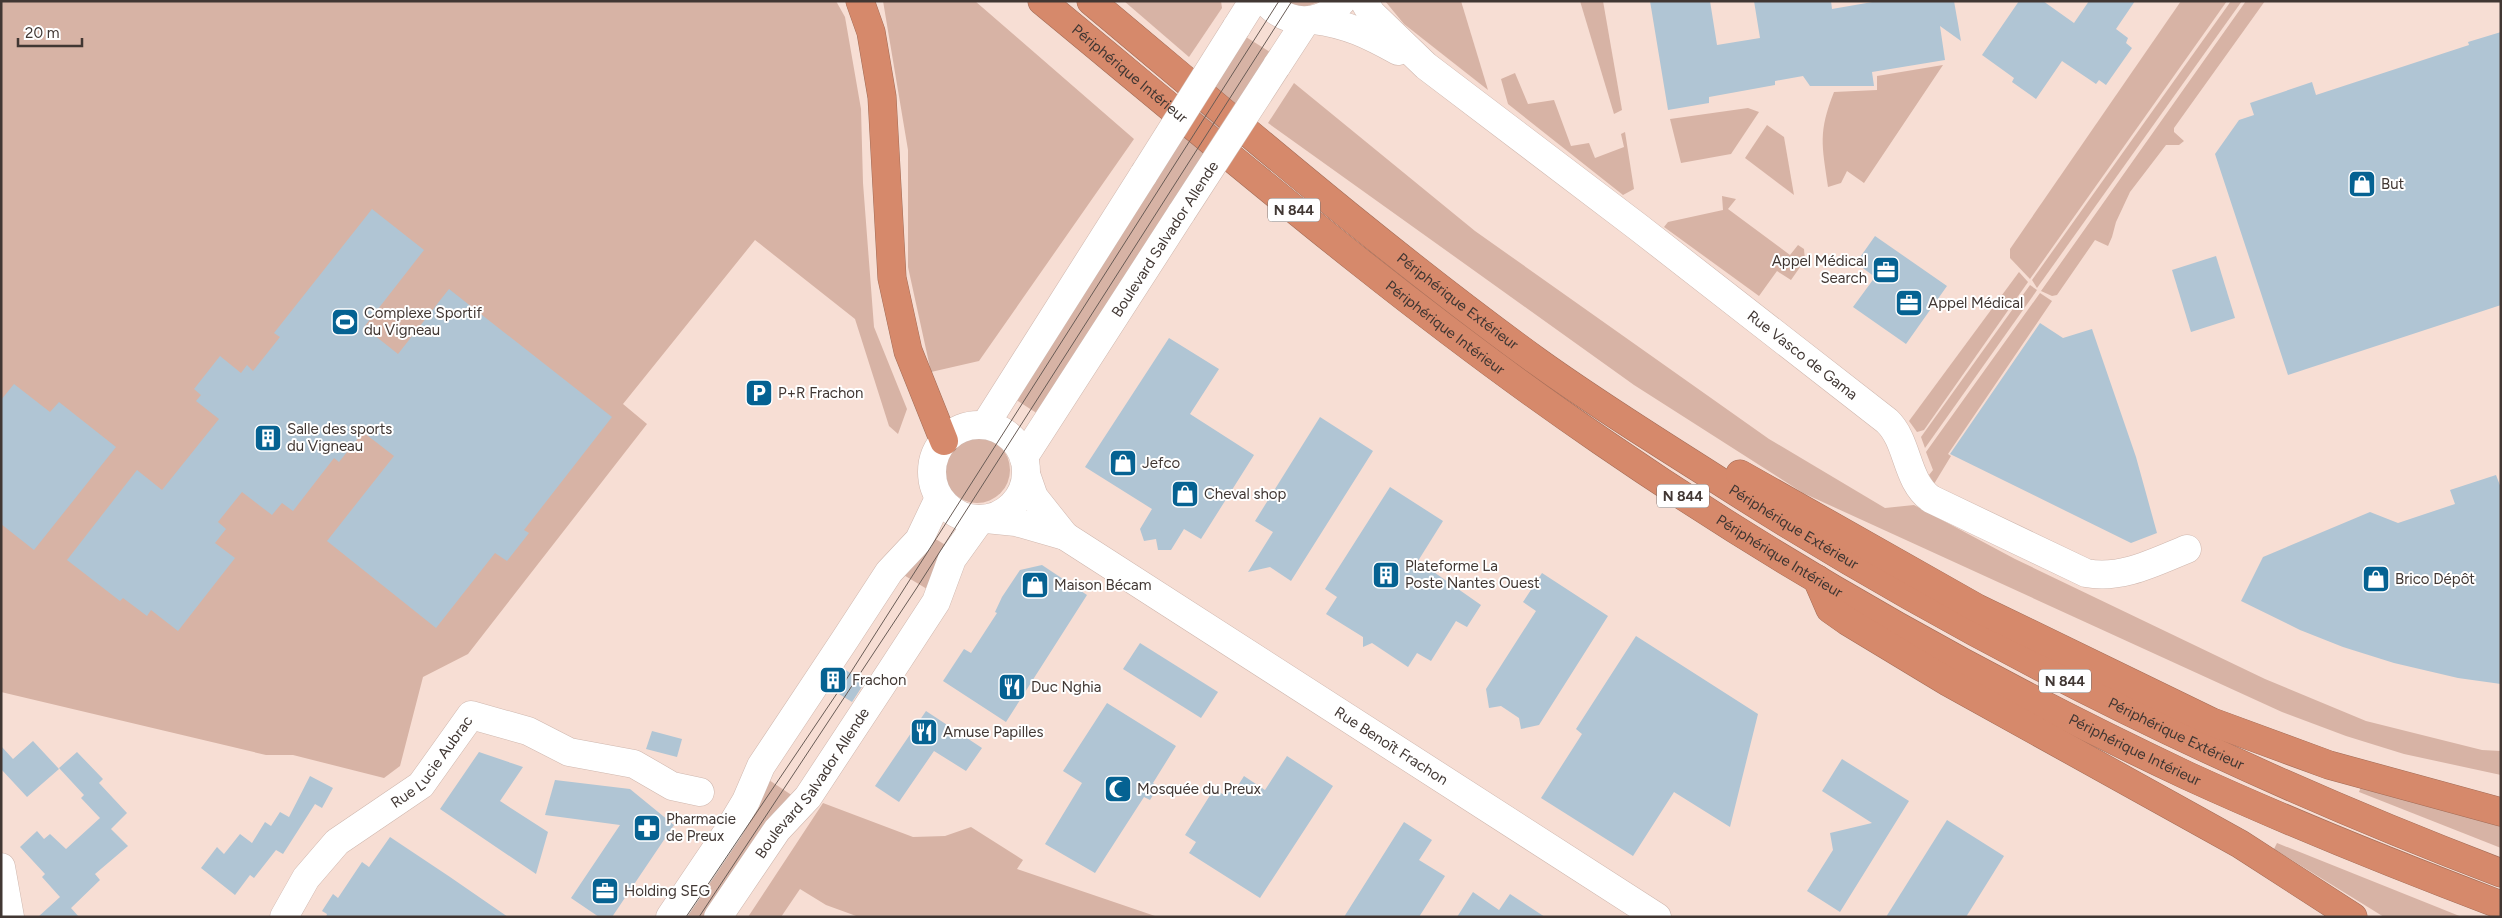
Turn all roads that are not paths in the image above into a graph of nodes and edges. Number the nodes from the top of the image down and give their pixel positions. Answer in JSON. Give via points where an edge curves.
{"nodes":[{"id":1,"x":860,"y":1,"type":"edge"},
{"id":2,"x":1042,"y":1,"type":"edge"},
{"id":3,"x":1091,"y":1,"type":"edge"},
{"id":4,"x":1253,"y":1,"type":"edge"},
{"id":5,"x":1265,"y":1,"type":"edge"},
{"id":6,"x":1342,"y":1,"type":"edge"},
{"id":7,"x":1364,"y":1,"type":"edge"},
{"id":8,"x":1310,"y":20,"type":"junction"},
{"id":9,"x":1426,"y":66,"type":"junction"},
{"id":10,"x":985,"y":425,"type":"junction"},
{"id":11,"x":1655,"y":440,"type":"junction"},
{"id":12,"x":944,"y":441,"type":"junction"},
{"id":13,"x":1025,"y":467,"type":"junction"},
{"id":14,"x":939,"y":498,"type":"junction"},
{"id":15,"x":983,"y":520,"type":"junction"},
{"id":16,"x":1065,"y":536,"type":"junction"},
{"id":17,"x":2186,"y":549,"type":"dead end"},
{"id":18,"x":1817,"y":579,"type":"junction"},
{"id":19,"x":2270,"y":744,"type":"junction"},
{"id":20,"x":700,"y":792,"type":"dead end"},
{"id":21,"x":2501,"y":794,"type":"edge"},
{"id":22,"x":2501,"y":812,"type":"edge"},
{"id":23,"x":1,"y":867,"type":"edge"},
{"id":24,"x":2501,"y":873,"type":"edge"},
{"id":25,"x":2501,"y":905,"type":"edge"},
{"id":26,"x":1649,"y":913,"type":"edge"},
{"id":27,"x":10,"y":917,"type":"edge"},
{"id":28,"x":284,"y":917,"type":"edge"},
{"id":29,"x":670,"y":917,"type":"edge"},
{"id":30,"x":718,"y":917,"type":"edge"},
{"id":31,"x":2354,"y":917,"type":"edge"}],
"edges":[{"from":1,"to":12,"type":"highway","via":[[871,32],[882,96],[892,278],[908,351]]},
{"from":2,"to":18,"type":"highway","name":"Périphérique Intérieur","number":"N 844","via":[[1284,202],[1425,313],[1604,444]]},
{"from":3,"to":11,"type":"highway","name":"Périphérique Extérieur","number":"N 844","via":[[1384,245],[1539,362]]},
{"from":4,"to":10,"type":"street","bridge":true},
{"from":5,"to":8,"type":"street","name":"Rue Vasco de Gama","via":[[1282,16]]},
{"from":6,"to":8,"type":"street","via":[[1329,14]]},
{"from":7,"to":9,"type":"street","name":"Rue Vasco de Gama","via":[[1371,14]]},
{"from":8,"to":9,"type":"street","name":"Rue Vasco de Gama","via":[[1339,23],[1359,30]]},
{"from":8,"to":13,"type":"street","name":"Boulevard Salvador Allende","bridge":true,"via":[[1276,66],[1182,212]]},
{"from":9,"to":17,"type":"street","name":"Rue Vasco de Gama","via":[[1887,421],[1895,429],[1916,482],[1931,499],[2086,573],[2109,575],[2134,570]]},
{"from":10,"to":12,"type":"street","via":[[963,427]]},
{"from":10,"to":13,"type":"street","via":[[1009,435]]},
{"from":11,"to":19,"type":"highway","via":[[1691,444],[1977,608],[2172,703]]},
{"from":11,"to":24,"type":"highway","name":"Périphérique Extérieur","number":"N 844","via":[[1780,521],[1883,582],[2061,679],[2300,793]]},
{"from":12,"to":14,"type":"street","via":[[933,460],[933,485]]},
{"from":13,"to":15,"type":"street","via":[[1023,491],[1014,504],[1002,514]]},
{"from":13,"to":16,"type":"street","via":[[1034,497]]},
{"from":14,"to":15,"type":"street","via":[[953,512]]},
{"from":14,"to":29,"type":"street","via":[[919,540],[889,572],[761,766],[728,831]]},
{"from":15,"to":16,"type":"street","via":[[1016,522]]},
{"from":15,"to":30,"type":"street","name":"Boulevard Salvador Allende","via":[[952,559],[936,602],[808,796],[777,830]]},
{"from":16,"to":26,"type":"street","name":"Rue Benoît Frachon"},
{"from":18,"to":25,"type":"highway","name":"Périphérique Intérieur","number":"N 844","via":[[1943,651],[2131,748],[2312,831]]},
{"from":18,"to":31,"type":"highway","via":[[1830,609],[1847,621],[1948,682],[2240,844]]},
{"from":19,"to":21,"type":"highway","via":[[2284,738],[2372,766]]},
{"from":19,"to":22,"type":"highway","via":[[2393,784]]},
{"from":20,"to":28,"type":"street","name":"Rue Lucie Aubrac","via":[[672,786],[634,764],[569,752],[528,731],[471,715],[421,786],[337,842],[306,878]]},
{"from":23,"to":27,"type":"street"}]}
